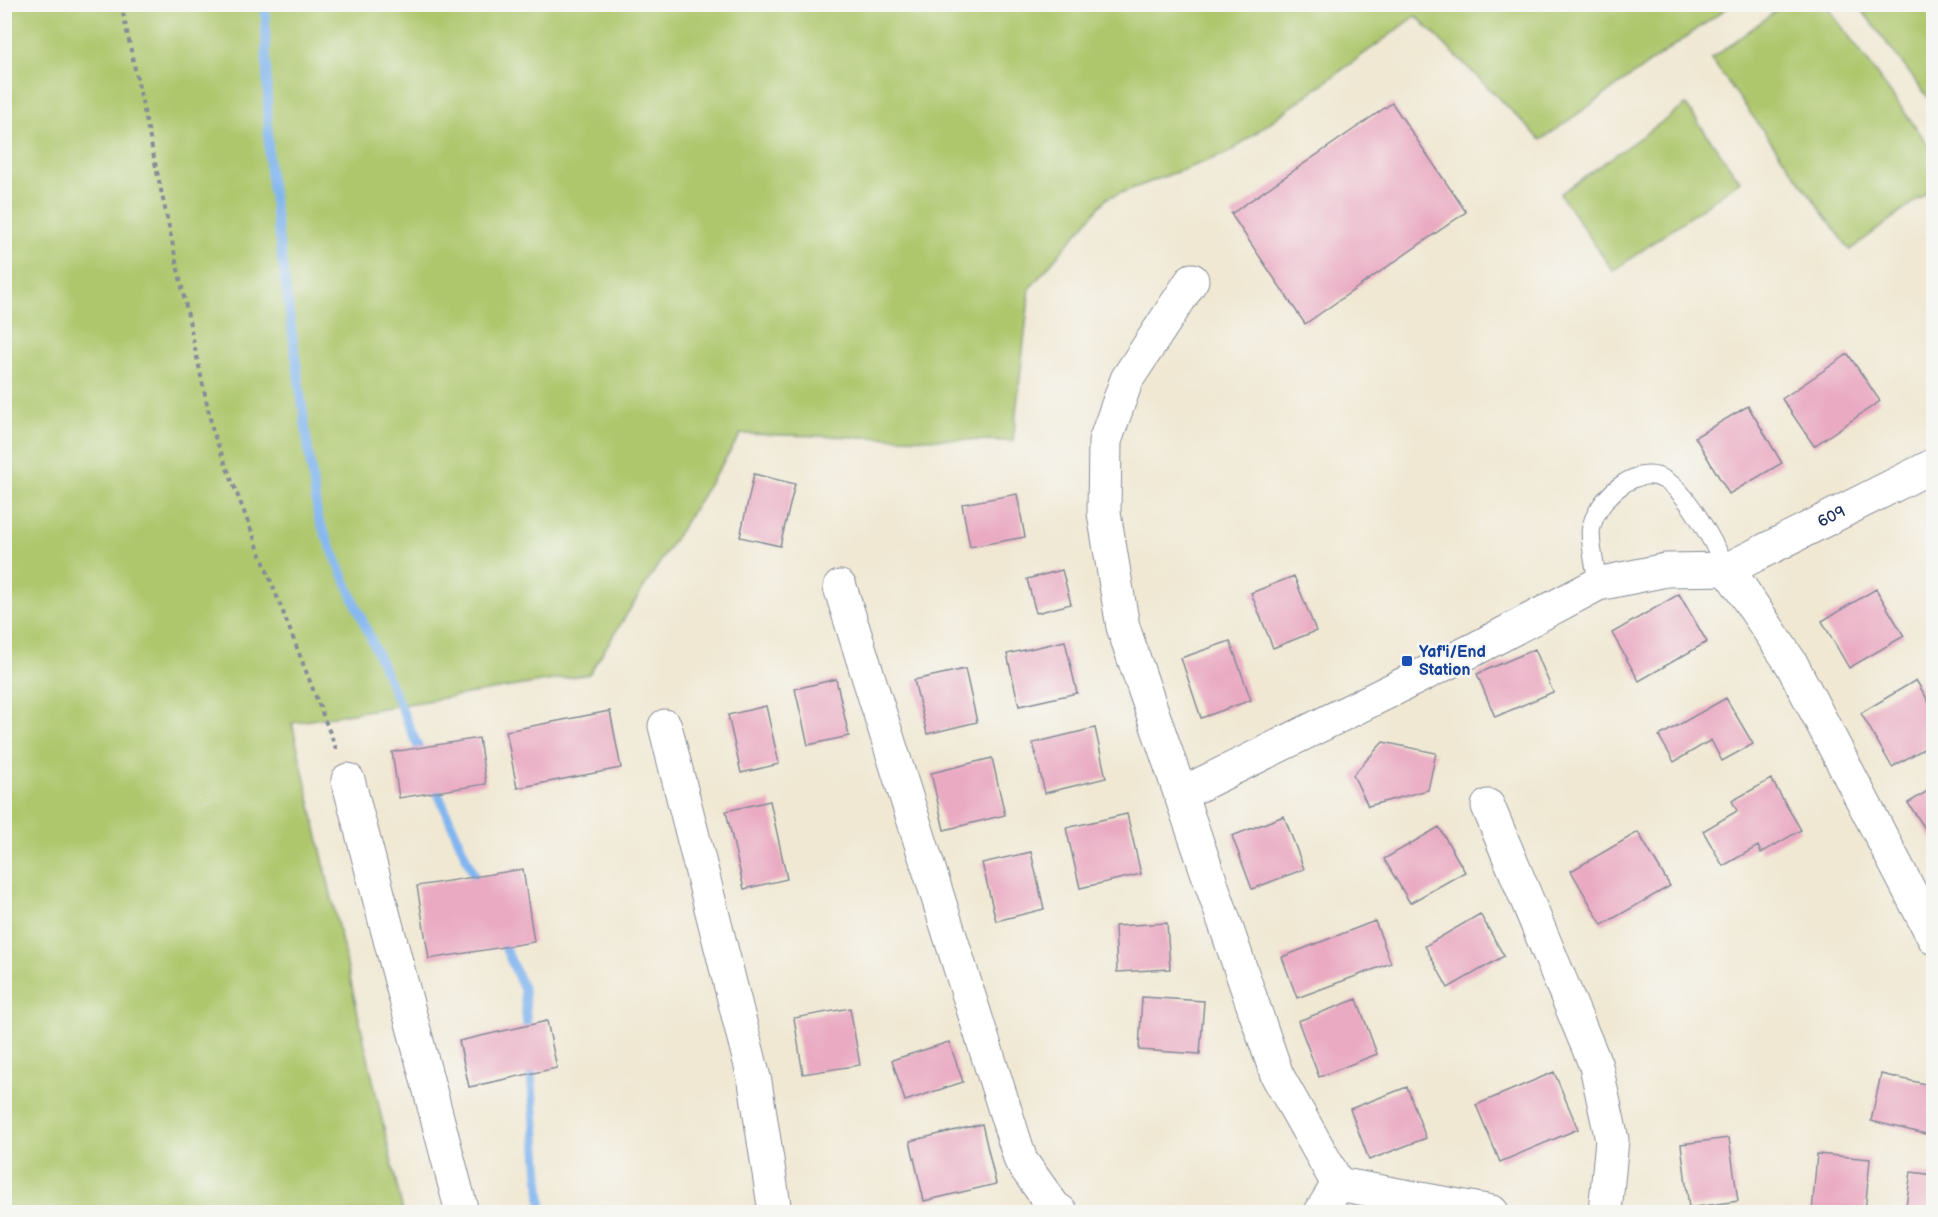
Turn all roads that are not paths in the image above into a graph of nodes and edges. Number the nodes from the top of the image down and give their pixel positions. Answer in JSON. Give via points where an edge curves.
{"nodes":[{"id":1,"x":1192,"y":280,"type":"dead end"},
{"id":2,"x":1934,"y":465,"type":"edge"},
{"id":3,"x":1728,"y":569,"type":"junction"},
{"id":4,"x":1598,"y":584,"type":"junction"},
{"id":5,"x":840,"y":587,"type":"dead end"},
{"id":6,"x":665,"y":726,"type":"dead end"},
{"id":7,"x":348,"y":780,"type":"road end"},
{"id":8,"x":1181,"y":794,"type":"junction"},
{"id":9,"x":1488,"y":806,"type":"dead end"},
{"id":10,"x":1934,"y":938,"type":"edge"},
{"id":11,"x":1338,"y":1184,"type":"junction"},
{"id":12,"x":1439,"y":1208,"type":"edge"},
{"id":13,"x":462,"y":1212,"type":"edge"},
{"id":14,"x":775,"y":1212,"type":"edge"},
{"id":15,"x":1060,"y":1212,"type":"edge"},
{"id":16,"x":1321,"y":1212,"type":"edge"},
{"id":17,"x":1492,"y":1212,"type":"edge"},
{"id":18,"x":1605,"y":1212,"type":"edge"}],
"edges":[{"from":1,"to":8,"type":"street","via":[[1127,379],[1105,441],[1104,513],[1123,627]]},
{"from":2,"to":3,"type":"street","name":"609"},
{"from":3,"to":4,"type":"street","via":[[1666,570]]},
{"from":3,"to":4,"type":"lane","via":[[1688,501],[1664,479],[1643,475],[1626,480],[1603,502],[1591,529]]},
{"from":3,"to":10,"type":"street","via":[[1791,663]]},
{"from":4,"to":8,"type":"street"},
{"from":5,"to":15,"type":"street","via":[[1022,1161]]},
{"from":6,"to":14,"type":"street","via":[[755,1082]]},
{"from":7,"to":13,"type":"street"},
{"from":8,"to":11,"type":"street","via":[[1277,1075]]},
{"from":9,"to":18,"type":"street","via":[[1596,1066],[1612,1140]]},
{"from":11,"to":12,"type":"street"},
{"from":11,"to":16,"type":"street"},
{"from":12,"to":17,"type":"street"}]}
